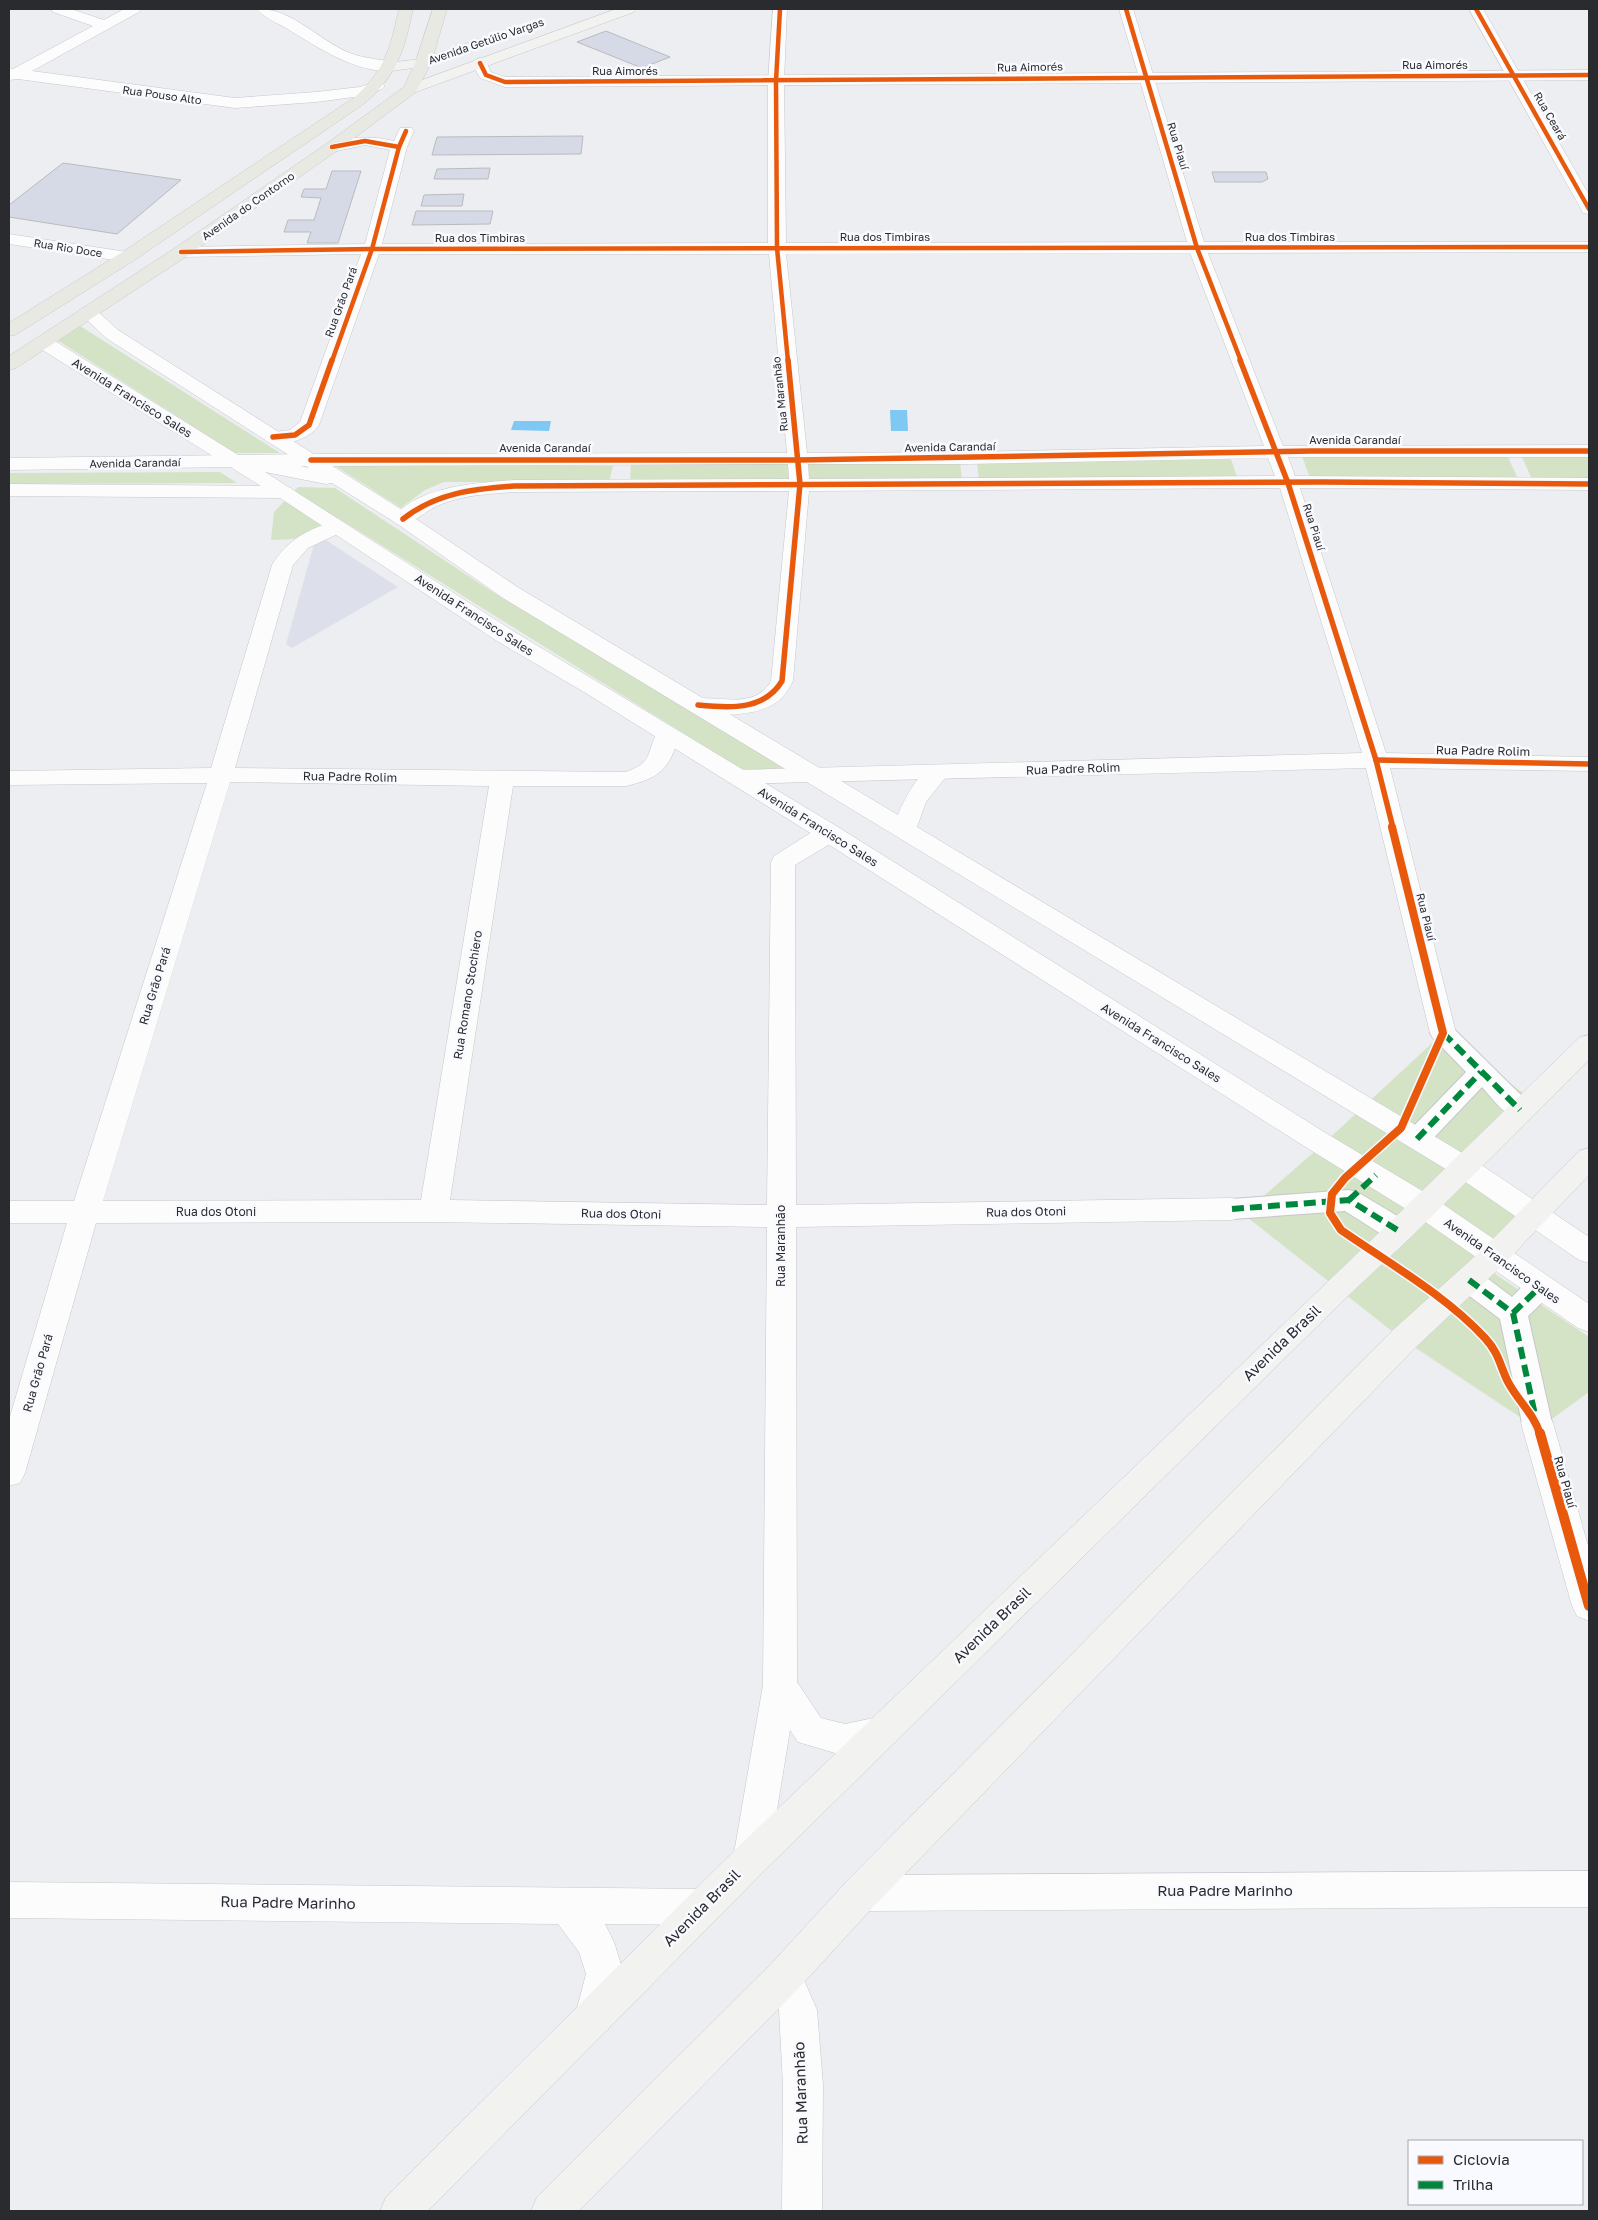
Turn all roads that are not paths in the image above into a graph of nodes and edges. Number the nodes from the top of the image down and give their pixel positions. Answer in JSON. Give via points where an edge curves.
{"nodes":[{"id":1,"x":58,"y":9,"type":"edge"},
{"id":2,"x":134,"y":9,"type":"edge"},
{"id":3,"x":264,"y":9,"type":"edge"},
{"id":4,"x":406,"y":9,"type":"edge"},
{"id":5,"x":440,"y":9,"type":"edge"},
{"id":6,"x":629,"y":9,"type":"edge"},
{"id":7,"x":780,"y":9,"type":"edge"},
{"id":8,"x":1126,"y":9,"type":"edge"},
{"id":9,"x":1476,"y":9,"type":"edge"},
{"id":10,"x":105,"y":25,"type":"junction"},
{"id":11,"x":516,"y":31,"type":"dead end"},
{"id":12,"x":424,"y":63,"type":"junction"},
{"id":13,"x":480,"y":63,"type":"junction"},
{"id":14,"x":391,"y":66,"type":"junction"},
{"id":15,"x":11,"y":75,"type":"edge"},
{"id":16,"x":1514,"y":76,"type":"junction"},
{"id":17,"x":1589,"y":76,"type":"edge"},
{"id":18,"x":1146,"y":77,"type":"junction"},
{"id":19,"x":776,"y":82,"type":"junction"},
{"id":20,"x":377,"y":86,"type":"junction"},
{"id":21,"x":411,"y":89,"type":"junction"},
{"id":22,"x":316,"y":97,"type":"junction"},
{"id":23,"x":352,"y":105,"type":"junction"},
{"id":24,"x":406,"y":131,"type":"dead end"},
{"id":25,"x":332,"y":147,"type":"junction"},
{"id":26,"x":399,"y":148,"type":"junction"},
{"id":27,"x":1589,"y":209,"type":"edge"},
{"id":28,"x":9,"y":238,"type":"edge"},
{"id":29,"x":1589,"y":247,"type":"edge"},
{"id":30,"x":777,"y":248,"type":"junction"},
{"id":31,"x":1197,"y":248,"type":"junction"},
{"id":32,"x":372,"y":250,"type":"junction"},
{"id":33,"x":181,"y":252,"type":"junction"},
{"id":34,"x":119,"y":261,"type":"junction"},
{"id":35,"x":88,"y":312,"type":"junction"},
{"id":36,"x":9,"y":331,"type":"edge"},
{"id":37,"x":43,"y":342,"type":"junction"},
{"id":38,"x":9,"y":364,"type":"edge"},
{"id":39,"x":273,"y":437,"type":"junction"},
{"id":40,"x":1276,"y":451,"type":"junction"},
{"id":41,"x":1513,"y":451,"type":"junction"},
{"id":42,"x":1589,"y":451,"type":"edge"},
{"id":43,"x":966,"y":458,"type":"junction"},
{"id":44,"x":621,"y":459,"type":"junction"},
{"id":45,"x":311,"y":460,"type":"junction"},
{"id":46,"x":798,"y":460,"type":"junction"},
{"id":47,"x":232,"y":461,"type":"junction"},
{"id":48,"x":9,"y":464,"type":"edge"},
{"id":49,"x":1288,"y":483,"type":"junction"},
{"id":50,"x":1526,"y":483,"type":"junction"},
{"id":51,"x":800,"y":484,"type":"junction"},
{"id":52,"x":970,"y":484,"type":"junction"},
{"id":53,"x":1589,"y":484,"type":"edge"},
{"id":54,"x":351,"y":486,"type":"junction"},
{"id":55,"x":617,"y":486,"type":"junction"},
{"id":56,"x":9,"y":490,"type":"edge"},
{"id":57,"x":284,"y":492,"type":"junction"},
{"id":58,"x":403,"y":519,"type":"junction"},
{"id":59,"x":337,"y":527,"type":"junction"},
{"id":60,"x":512,"y":593,"type":"junction"},
{"id":61,"x":470,"y":612,"type":"junction"},
{"id":62,"x":698,"y":705,"type":"junction"},
{"id":63,"x":667,"y":735,"type":"junction"},
{"id":64,"x":1376,"y":760,"type":"junction"},
{"id":65,"x":1589,"y":764,"type":"edge"},
{"id":66,"x":937,"y":773,"type":"junction"},
{"id":67,"x":221,"y":775,"type":"junction"},
{"id":68,"x":816,"y":776,"type":"junction"},
{"id":69,"x":736,"y":777,"type":"junction"},
{"id":70,"x":9,"y":778,"type":"edge"},
{"id":71,"x":502,"y":779,"type":"junction"},
{"id":72,"x":904,"y":830,"type":"junction"},
{"id":73,"x":829,"y":833,"type":"junction"},
{"id":74,"x":1442,"y":1033,"type":"joint"},
{"id":75,"x":1589,"y":1044,"type":"edge"},
{"id":76,"x":1481,"y":1072,"type":"junction"},
{"id":77,"x":1520,"y":1110,"type":"junction"},
{"id":78,"x":1417,"y":1139,"type":"junction"},
{"id":79,"x":1589,"y":1158,"type":"edge"},
{"id":80,"x":1464,"y":1167,"type":"junction"},
{"id":81,"x":1376,"y":1176,"type":"junction"},
{"id":82,"x":1348,"y":1200,"type":"junction"},
{"id":83,"x":1424,"y":1206,"type":"junction"},
{"id":84,"x":1232,"y":1209,"type":"joint"},
{"id":85,"x":434,"y":1211,"type":"junction"},
{"id":86,"x":9,"y":1212,"type":"edge"},
{"id":87,"x":85,"y":1212,"type":"junction"},
{"id":88,"x":1536,"y":1215,"type":"junction"},
{"id":89,"x":781,"y":1216,"type":"junction"},
{"id":90,"x":1400,"y":1231,"type":"junction"},
{"id":91,"x":1589,"y":1252,"type":"edge"},
{"id":92,"x":1494,"y":1256,"type":"junction"},
{"id":93,"x":1469,"y":1280,"type":"junction"},
{"id":94,"x":1540,"y":1287,"type":"junction"},
{"id":95,"x":1513,"y":1313,"type":"junction"},
{"id":96,"x":1589,"y":1320,"type":"edge"},
{"id":97,"x":1537,"y":1423,"type":"joint"},
{"id":98,"x":9,"y":1473,"type":"edge"},
{"id":99,"x":1589,"y":1606,"type":"edge"},
{"id":100,"x":780,"y":1685,"type":"junction"},
{"id":101,"x":883,"y":1732,"type":"junction"},
{"id":102,"x":751,"y":1859,"type":"junction"},
{"id":103,"x":1589,"y":1889,"type":"edge"},
{"id":104,"x":861,"y":1893,"type":"junction"},
{"id":105,"x":9,"y":1900,"type":"edge"},
{"id":106,"x":566,"y":1906,"type":"junction"},
{"id":107,"x":703,"y":1907,"type":"junction"},
{"id":108,"x":784,"y":1977,"type":"junction"},
{"id":109,"x":593,"y":2019,"type":"junction"},
{"id":110,"x":400,"y":2211,"type":"edge"},
{"id":111,"x":552,"y":2211,"type":"edge"},
{"id":112,"x":802,"y":2211,"type":"edge"}],
"edges":[{"from":1,"to":10,"type":"street"},
{"from":2,"to":10,"type":"street"},
{"from":3,"to":14,"type":"street","via":[[344,56]]},
{"from":4,"to":14,"type":"main road","name":"Avenida do Contorno"},
{"from":5,"to":12,"type":"main road","name":"Avenida do Contorno"},
{"from":6,"to":13,"type":"main road","name":"Avenida Getúlio Vargas"},
{"from":7,"to":19,"type":"street","name":"Rua Maranhão"},
{"from":8,"to":18,"type":"street","name":"Rua Piauí"},
{"from":9,"to":16,"type":"street","name":"Rua Ceará"},
{"from":10,"to":15,"type":"street"},
{"from":11,"to":12,"type":"main road","name":"Avenida Getúlio Vargas"},
{"from":12,"to":14,"type":"main road","name":"Avenida Getúlio Vargas"},
{"from":12,"to":21,"type":"main road","name":"Avenida do Contorno"},
{"from":13,"to":19,"type":"street","name":"Rua Aimorés","via":[[486,77],[505,82]]},
{"from":13,"to":21,"type":"main road","name":"Avenida Getúlio Vargas"},
{"from":14,"to":20,"type":"main road","name":"Avenida do Contorno"},
{"from":15,"to":22,"type":"street","name":"Rua Pouso Alto","via":[[235,103]]},
{"from":16,"to":17,"type":"street","name":"Rua Aimorés"},
{"from":16,"to":18,"type":"street","name":"Rua Aimorés"},
{"from":16,"to":27,"type":"street","name":"Rua Ceará"},
{"from":18,"to":19,"type":"street","name":"Rua Aimorés"},
{"from":18,"to":31,"type":"street","name":"Rua Piauí"},
{"from":19,"to":30,"type":"street","name":"Rua Maranhão"},
{"from":20,"to":22,"type":"street","name":"Rua Pouso Alto"},
{"from":20,"to":23,"type":"main road","name":"Avenida do Contorno"},
{"from":21,"to":25,"type":"main road","name":"Avenida do Contorno"},
{"from":22,"to":23,"type":"street","name":"Rua Pouso Alto"},
{"from":23,"to":34,"type":"main road","name":"Avenida do Contorno"},
{"from":24,"to":26,"type":"street","name":"Rua Grão Pará"},
{"from":25,"to":26,"type":"street","via":[[374,140]]},
{"from":25,"to":33,"type":"main road","name":"Avenida do Contorno"},
{"from":26,"to":32,"type":"street","name":"Rua Grão Pará"},
{"from":28,"to":34,"type":"street","name":"Rua Rio Doce"},
{"from":29,"to":31,"type":"street","name":"Rua dos Timbiras"},
{"from":30,"to":31,"type":"street","name":"Rua dos Timbiras"},
{"from":30,"to":32,"type":"street","name":"Rua dos Timbiras"},
{"from":30,"to":46,"type":"street","name":"Rua Maranhão"},
{"from":31,"to":40,"type":"street","name":"Rua Piauí"},
{"from":32,"to":33,"type":"street","name":"Rua dos Timbiras"},
{"from":32,"to":39,"type":"street","name":"Rua Grão Pará","via":[[309,425],[295,435]]},
{"from":33,"to":35,"type":"main road","name":"Avenida do Contorno"},
{"from":34,"to":36,"type":"main road","name":"Avenida do Contorno"},
{"from":34,"to":37,"type":"main road","via":[[86,290],[40,322],[35,335]]},
{"from":35,"to":37,"type":"main road","name":"Avenida do Contorno"},
{"from":35,"to":39,"type":"street","via":[[112,334]]},
{"from":37,"to":38,"type":"main road","name":"Avenida do Contorno"},
{"from":37,"to":47,"type":"street","name":"Avenida Francisco Sales"},
{"from":39,"to":45,"type":"street"},
{"from":40,"to":41,"type":"street","name":"Avenida Carandaí"},
{"from":40,"to":43,"type":"street","name":"Avenida Carandaí"},
{"from":40,"to":49,"type":"street","name":"Rua Piauí"},
{"from":41,"to":42,"type":"street","name":"Avenida Carandaí"},
{"from":41,"to":50,"type":"street"},
{"from":43,"to":46,"type":"street","name":"Avenida Carandaí"},
{"from":43,"to":52,"type":"street","name":"Avenida Carandaí"},
{"from":44,"to":45,"type":"street","name":"Avenida Carandaí"},
{"from":44,"to":46,"type":"street","name":"Avenida Carandaí"},
{"from":44,"to":55,"type":"street"},
{"from":45,"to":47,"type":"street","name":"Avenida Carandaí"},
{"from":45,"to":54,"type":"street"},
{"from":46,"to":51,"type":"street","name":"Rua Maranhão"},
{"from":47,"to":48,"type":"street","name":"Avenida Carandaí"},
{"from":47,"to":54,"type":"street","via":[[307,473]]},
{"from":47,"to":57,"type":"street","name":"Avenida Francisco Sales"},
{"from":49,"to":50,"type":"street"},
{"from":49,"to":52,"type":"street"},
{"from":49,"to":64,"type":"street","name":"Rua Piauí"},
{"from":50,"to":53,"type":"street"},
{"from":51,"to":52,"type":"street"},
{"from":51,"to":55,"type":"street"},
{"from":51,"to":62,"type":"street","name":"Rua Maranhão","via":[[782,681],[778,691],[767,699],[749,704],[726,708]]},
{"from":54,"to":58,"type":"street"},
{"from":55,"to":58,"type":"street","via":[[486,488],[433,499],[414,508]]},
{"from":56,"to":57,"type":"street"},
{"from":57,"to":59,"type":"street","name":"Avenida Francisco Sales"},
{"from":58,"to":60,"type":"street"},
{"from":59,"to":61,"type":"street","name":"Avenida Francisco Sales"},
{"from":59,"to":67,"type":"street","name":"Rua Grão Pará","via":[[292,549],[284,562]]},
{"from":60,"to":61,"type":"street"},
{"from":60,"to":62,"type":"street"},
{"from":61,"to":63,"type":"street","name":"Avenida Francisco Sales"},
{"from":62,"to":68,"type":"street"},
{"from":63,"to":69,"type":"street","name":"Avenida Francisco Sales"},
{"from":63,"to":71,"type":"street","name":"Rua Padre Rolim","via":[[662,756],[655,767],[643,774],[605,780]]},
{"from":64,"to":65,"type":"street","name":"Rua Padre Rolim"},
{"from":64,"to":66,"type":"street","name":"Rua Padre Rolim"},
{"from":64,"to":74,"type":"street","name":"Rua Piauí"},
{"from":66,"to":68,"type":"street","name":"Rua Padre Rolim"},
{"from":66,"to":72,"type":"street","via":[[915,800]]},
{"from":67,"to":70,"type":"street","name":"Rua Padre Rolim"},
{"from":67,"to":71,"type":"street","name":"Rua Padre Rolim"},
{"from":67,"to":87,"type":"street","name":"Rua Grão Pará"},
{"from":68,"to":69,"type":"street","name":"Rua Padre Rolim"},
{"from":68,"to":72,"type":"street"},
{"from":69,"to":73,"type":"street","name":"Avenida Francisco Sales"},
{"from":71,"to":85,"type":"street","name":"Rua Romano Stochiero"},
{"from":72,"to":78,"type":"street"},
{"from":73,"to":81,"type":"street","name":"Avenida Francisco Sales"},
{"from":73,"to":89,"type":"street","name":"Rua Maranhão","via":[[783,862]]},
{"from":74,"to":76,"type":"street"},
{"from":75,"to":77,"type":"main road","name":"Avenida Brasil"},
{"from":76,"to":77,"type":"street"},
{"from":76,"to":78,"type":"street"},
{"from":77,"to":80,"type":"main road","name":"Avenida Brasil"},
{"from":78,"to":80,"type":"street"},
{"from":79,"to":88,"type":"main road"},
{"from":80,"to":83,"type":"main road","name":"Avenida Brasil"},
{"from":80,"to":88,"type":"street"},
{"from":81,"to":82,"type":"street"},
{"from":81,"to":83,"type":"street","name":"Avenida Francisco Sales"},
{"from":82,"to":84,"type":"street"},
{"from":82,"to":90,"type":"street"},
{"from":83,"to":90,"type":"main road","name":"Avenida Brasil"},
{"from":83,"to":92,"type":"street","name":"Avenida Francisco Sales"},
{"from":84,"to":89,"type":"street","name":"Rua dos Otoni"},
{"from":85,"to":87,"type":"street","name":"Rua dos Otoni"},
{"from":85,"to":89,"type":"street","name":"Rua dos Otoni"},
{"from":86,"to":87,"type":"street","name":"Rua dos Otoni"},
{"from":87,"to":98,"type":"street","name":"Rua Grão Pará"},
{"from":88,"to":91,"type":"street"},
{"from":88,"to":92,"type":"main road"},
{"from":89,"to":100,"type":"street","name":"Rua Maranhão"},
{"from":90,"to":101,"type":"main road","name":"Avenida Brasil"},
{"from":92,"to":93,"type":"main road"},
{"from":92,"to":94,"type":"street","name":"Avenida Francisco Sales"},
{"from":93,"to":95,"type":"street"},
{"from":93,"to":104,"type":"main road","via":[[1404,1339]]},
{"from":94,"to":95,"type":"street"},
{"from":94,"to":96,"type":"street","name":"Avenida Francisco Sales"},
{"from":95,"to":97,"type":"street"},
{"from":97,"to":99,"type":"street","name":"Rua Piauí"},
{"from":100,"to":101,"type":"street","via":[[810,1732],[845,1740]]},
{"from":100,"to":102,"type":"street","name":"Rua Maranhão"},
{"from":101,"to":102,"type":"main road","name":"Avenida Brasil"},
{"from":102,"to":107,"type":"main road","name":"Avenida Brasil"},
{"from":103,"to":104,"type":"street","name":"Rua Padre Marinho"},
{"from":104,"to":108,"type":"main road"},
{"from":105,"to":106,"type":"street","name":"Rua Padre Marinho"},
{"from":106,"to":107,"type":"street","name":"Rua Padre Marinho"},
{"from":106,"to":109,"type":"street","via":[[595,1942],[605,1974]]},
{"from":107,"to":109,"type":"main road","name":"Avenida Brasil"},
{"from":108,"to":111,"type":"main road"},
{"from":108,"to":112,"type":"street","name":"Rua Maranhão","via":[[798,2010],[803,2085]]},
{"from":109,"to":110,"type":"main road","name":"Avenida Brasil"}]}
